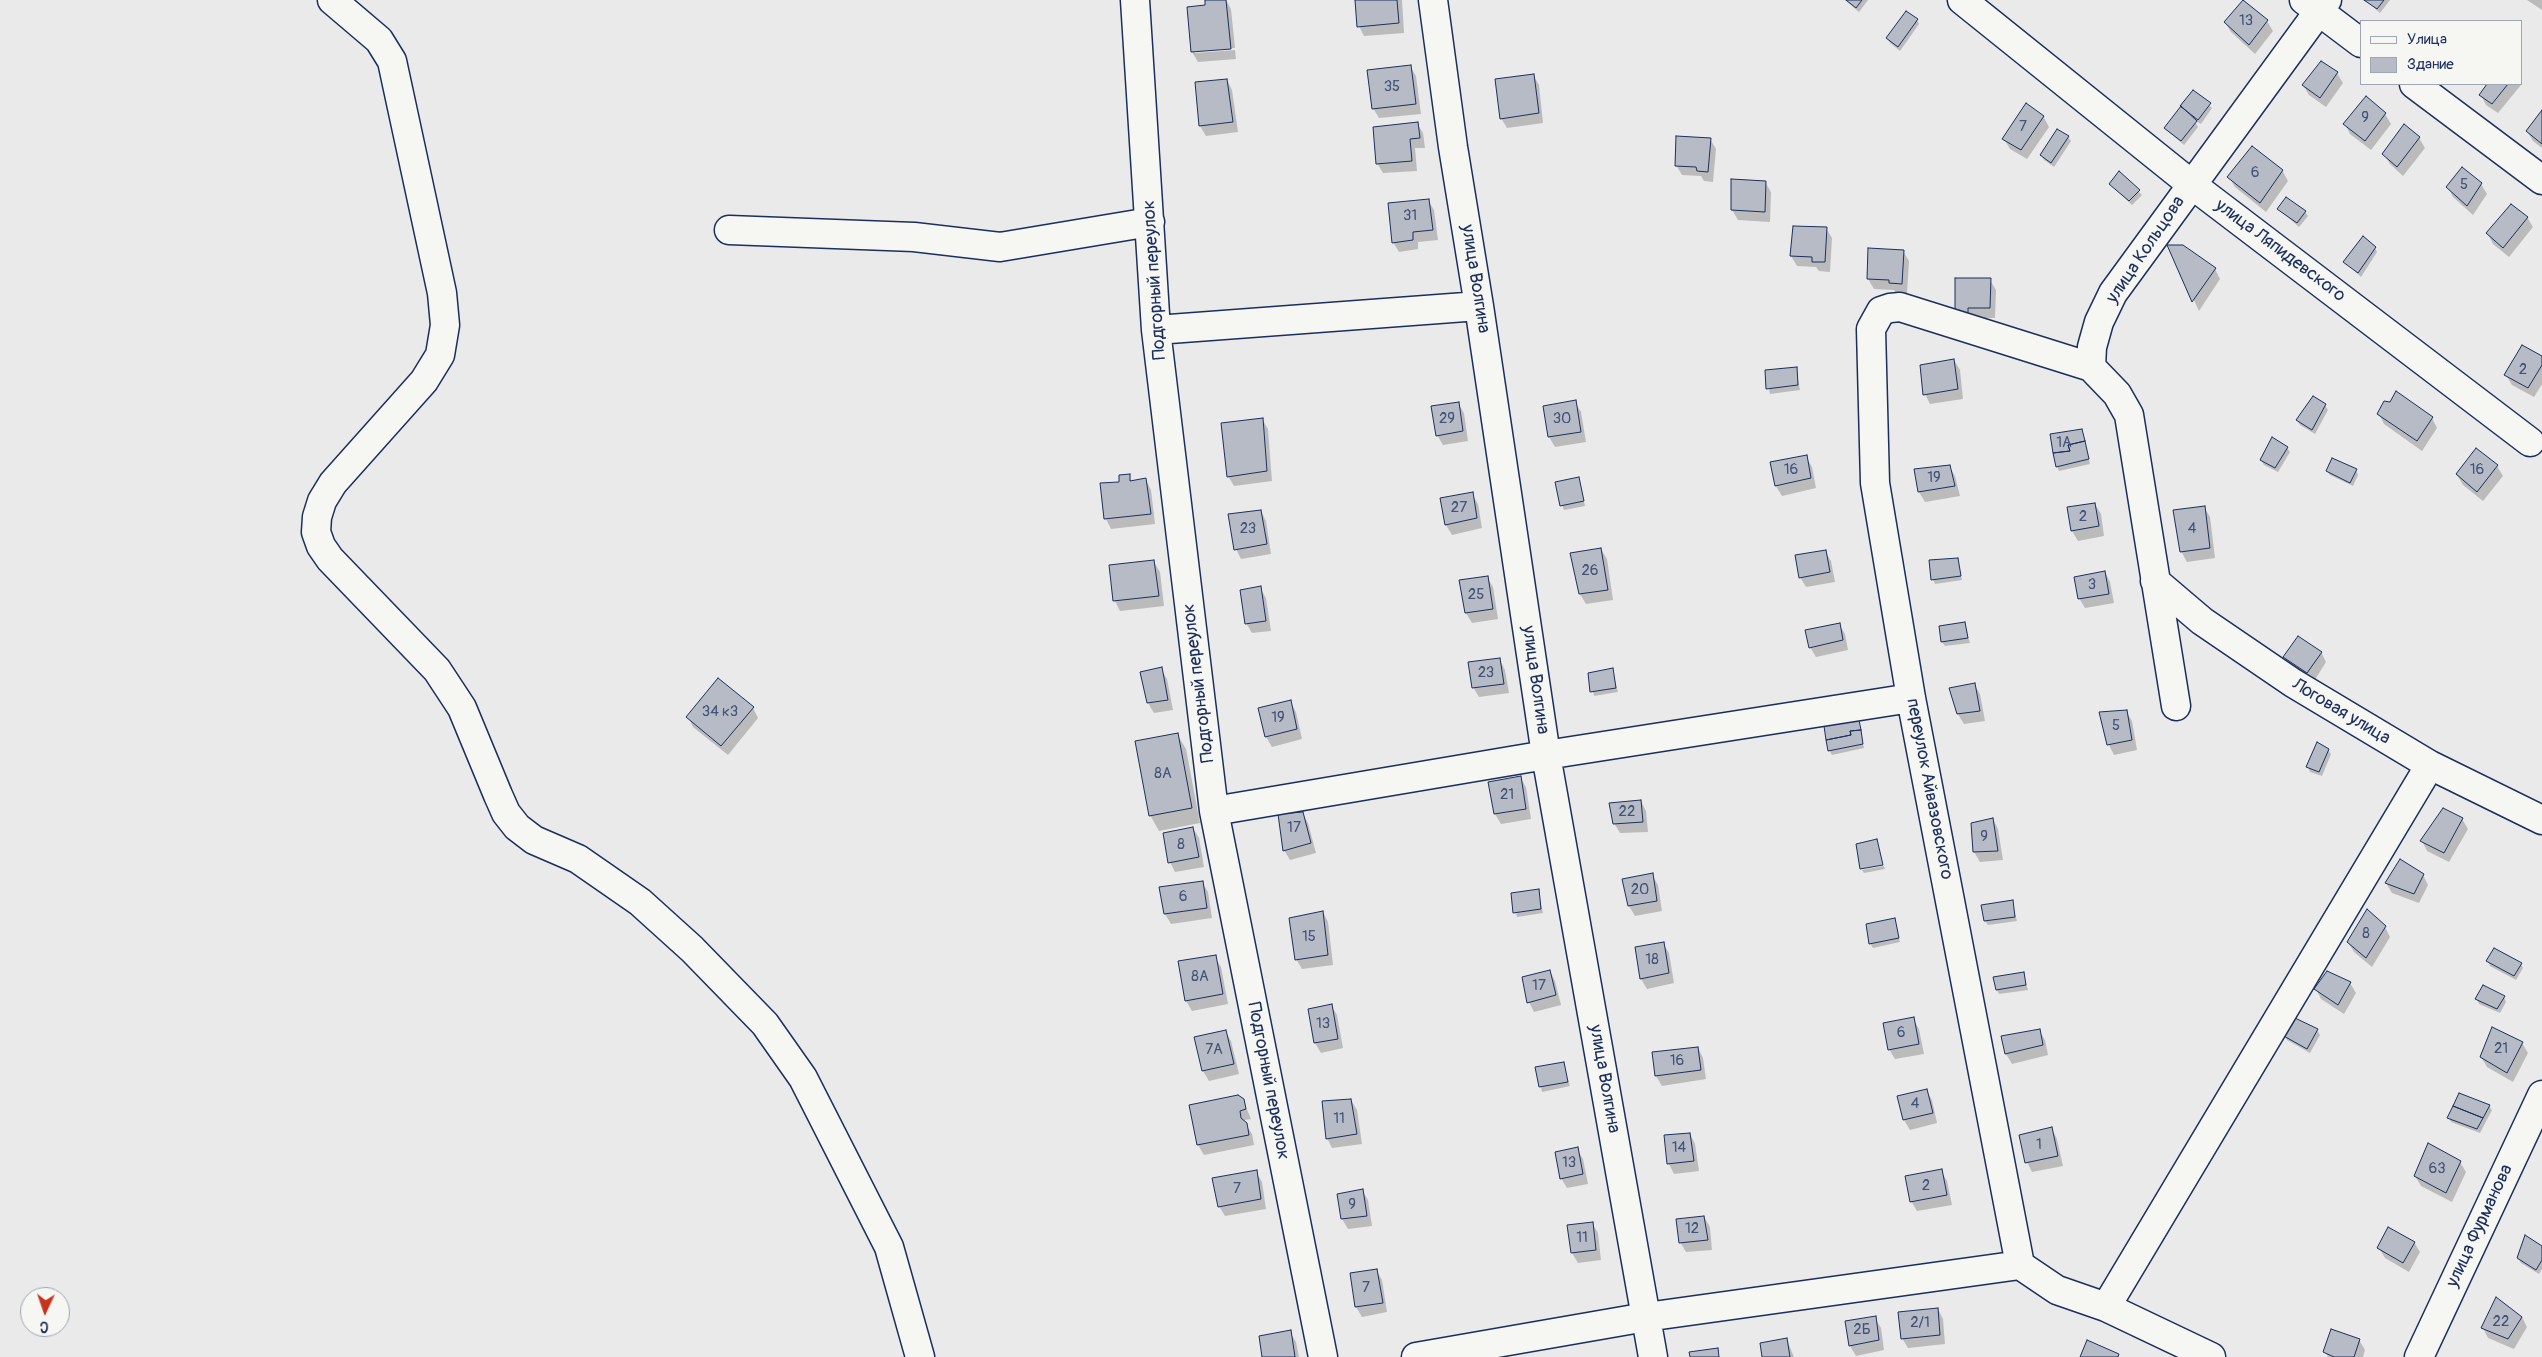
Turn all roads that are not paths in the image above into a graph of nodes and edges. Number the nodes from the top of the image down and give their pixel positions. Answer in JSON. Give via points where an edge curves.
{"nodes":[{"id":1,"x":332,"y":0,"type":"edge"},
{"id":2,"x":1135,"y":0,"type":"edge"},
{"id":3,"x":1434,"y":0,"type":"edge"},
{"id":4,"x":1962,"y":0,"type":"edge"},
{"id":5,"x":2316,"y":4,"type":"edge"},
{"id":6,"x":2360,"y":42,"type":"edge"},
{"id":7,"x":2415,"y":85,"type":"edge"},
{"id":8,"x":2542,"y":180,"type":"edge"},
{"id":9,"x":2191,"y":184,"type":"junction"},
{"id":10,"x":1150,"y":222,"type":"junction"},
{"id":11,"x":728,"y":230,"type":"dead end"},
{"id":12,"x":1480,"y":306,"type":"junction"},
{"id":13,"x":1156,"y":330,"type":"junction"},
{"id":14,"x":2091,"y":366,"type":"junction"},
{"id":15,"x":2530,"y":442,"type":"dead end"},
{"id":16,"x":2155,"y":581,"type":"junction"},
{"id":17,"x":1911,"y":698,"type":"junction"},
{"id":18,"x":2176,"y":706,"type":"dead end"},
{"id":19,"x":1546,"y":755,"type":"junction"},
{"id":20,"x":2430,"y":766,"type":"junction"},
{"id":21,"x":1214,"y":812,"type":"junction"},
{"id":22,"x":2542,"y":820,"type":"edge"},
{"id":23,"x":2542,"y":1095,"type":"edge"},
{"id":24,"x":2020,"y":1265,"type":"junction"},
{"id":25,"x":2106,"y":1307,"type":"junction"},
{"id":26,"x":1646,"y":1317,"type":"junction"},
{"id":27,"x":920,"y":1357,"type":"edge"},
{"id":28,"x":1323,"y":1357,"type":"edge"},
{"id":29,"x":1416,"y":1357,"type":"edge"},
{"id":30,"x":1653,"y":1357,"type":"edge"},
{"id":31,"x":2211,"y":1357,"type":"edge"},
{"id":32,"x":2419,"y":1357,"type":"edge"}],
"edges":[{"from":1,"to":27,"type":"street","via":[[379,40],[392,61],[442,293],[445,325],[440,355],[424,381],[333,483],[322,502],[316,532],[321,546],[436,670],[462,708],[506,813],[517,827],[534,840],[584,862],[640,902],[692,949],[764,1024],[803,1078],[889,1247]]},
{"from":2,"to":10,"type":"street","name":"Подгорный переулок"},
{"from":3,"to":12,"type":"street","name":"улица Волгина","via":[[1453,148]]},
{"from":4,"to":9,"type":"street","name":"улица Ляпидевского"},
{"from":5,"to":6,"type":"street"},
{"from":5,"to":9,"type":"street","name":"улица Кольцова"},
{"from":7,"to":8,"type":"street"},
{"from":9,"to":14,"type":"street","name":"улица Кольцова","via":[[2113,293],[2099,322]]},
{"from":9,"to":15,"type":"street","name":"улица Ляпидевского"},
{"from":10,"to":11,"type":"street","via":[[1000,247],[914,237]]},
{"from":10,"to":13,"type":"street","name":"Подгорный переулок"},
{"from":12,"to":13,"type":"street"},
{"from":12,"to":19,"type":"street","name":"улица Волгина"},
{"from":13,"to":21,"type":"street","name":"Подгорный переулок"},
{"from":14,"to":16,"type":"street","via":[[2117,394],[2129,415]]},
{"from":14,"to":17,"type":"street","name":"переулок Айвазовского","via":[[1900,307],[1881,311],[1871,330],[1875,483]]},
{"from":16,"to":18,"type":"street"},
{"from":16,"to":20,"type":"street","name":"Логовая улица","via":[[2202,621],[2293,683]]},
{"from":17,"to":19,"type":"street"},
{"from":17,"to":24,"type":"street","name":"переулок Айвазовского"},
{"from":19,"to":21,"type":"street"},
{"from":19,"to":26,"type":"street","name":"улица Волгина"},
{"from":20,"to":22,"type":"street","name":"Логовая улица"},
{"from":20,"to":25,"type":"street"},
{"from":21,"to":28,"type":"street","name":"Подгорный переулок"},
{"from":23,"to":32,"type":"street","name":"улица Фурманова"},
{"from":24,"to":25,"type":"street","via":[[2057,1290]]},
{"from":24,"to":26,"type":"street"},
{"from":25,"to":31,"type":"street"},
{"from":26,"to":29,"type":"street"},
{"from":26,"to":30,"type":"street","name":"улица Волгина"}]}
